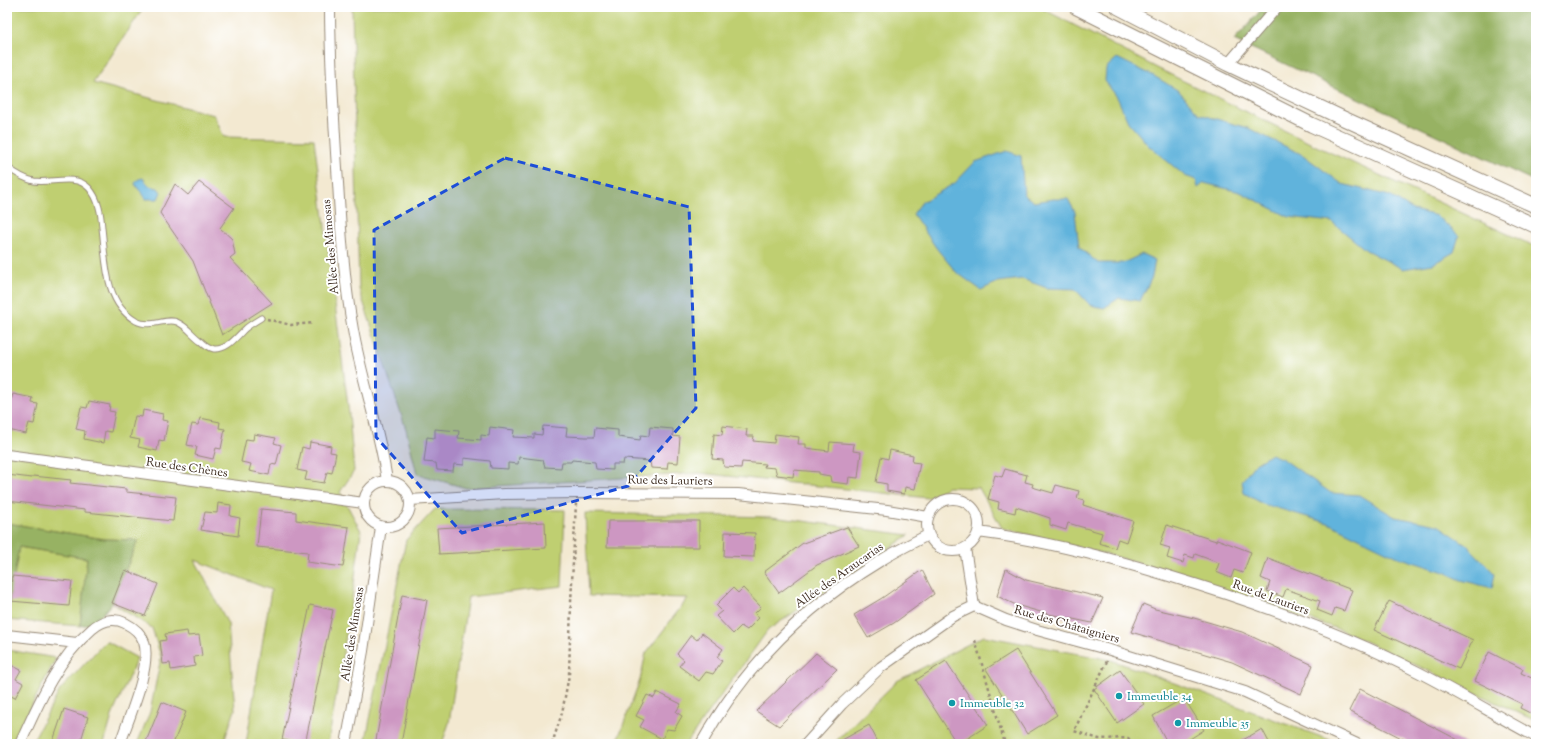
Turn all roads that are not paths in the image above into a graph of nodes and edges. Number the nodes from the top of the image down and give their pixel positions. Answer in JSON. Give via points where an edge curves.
{"nodes":[{"id":1,"x":330,"y":7,"type":"edge"},
{"id":2,"x":1076,"y":7,"type":"edge"},
{"id":3,"x":1118,"y":7,"type":"edge"},
{"id":4,"x":1277,"y":7,"type":"edge"},
{"id":5,"x":1228,"y":64,"type":"junction"},
{"id":6,"x":7,"y":167,"type":"edge"},
{"id":7,"x":1536,"y":206,"type":"edge"},
{"id":8,"x":1536,"y":226,"type":"edge"},
{"id":9,"x":261,"y":318,"type":"road end"},
{"id":10,"x":7,"y":455,"type":"edge"},
{"id":11,"x":387,"y":481,"type":"junction"},
{"id":12,"x":410,"y":500,"type":"junction"},
{"id":13,"x":364,"y":503,"type":"junction"},
{"id":14,"x":928,"y":517,"type":"junction"},
{"id":15,"x":381,"y":527,"type":"junction"},
{"id":16,"x":978,"y":532,"type":"junction"},
{"id":17,"x":928,"y":535,"type":"junction"},
{"id":18,"x":965,"y":548,"type":"junction"},
{"id":19,"x":974,"y":606,"type":"junction"},
{"id":20,"x":7,"y":635,"type":"edge"},
{"id":21,"x":77,"y":643,"type":"junction"},
{"id":22,"x":1536,"y":737,"type":"edge"},
{"id":23,"x":20,"y":744,"type":"edge"},
{"id":24,"x":120,"y":744,"type":"edge"},
{"id":25,"x":346,"y":744,"type":"edge"},
{"id":26,"x":701,"y":744,"type":"edge"},
{"id":27,"x":806,"y":744,"type":"edge"},
{"id":28,"x":1357,"y":744,"type":"edge"}],
"edges":[{"from":1,"to":11,"type":"street","name":"Allée des Mimosas","via":[[332,92],[344,271],[354,337]]},
{"from":2,"to":8,"type":"street","via":[[1312,125]]},
{"from":3,"to":5,"type":"street"},
{"from":4,"to":5,"type":"street"},
{"from":5,"to":7,"type":"street"},
{"from":6,"to":9,"type":"lane","via":[[32,181],[79,181],[88,187],[101,212],[108,280],[116,301],[125,313],[137,321],[149,325],[175,321],[213,349],[224,347]]},
{"from":10,"to":13,"type":"street","name":"Rue des Chènes"},
{"from":11,"to":12,"type":"street","via":[[401,485]]},
{"from":11,"to":13,"type":"street","via":[[372,486]]},
{"from":12,"to":14,"type":"street","name":"Rue des Lauriers","via":[[504,494],[738,494],[887,510]]},
{"from":12,"to":15,"type":"street","via":[[409,514],[402,522],[392,527]]},
{"from":13,"to":15,"type":"street","via":[[370,520]]},
{"from":14,"to":16,"type":"street","via":[[934,506],[941,501],[963,500],[978,515]]},
{"from":14,"to":17,"type":"street"},
{"from":15,"to":25,"type":"street","name":"Allée des Mimosas"},
{"from":16,"to":18,"type":"street","via":[[973,542]]},
{"from":16,"to":22,"type":"street","name":"Rue de Lauriers","via":[[1013,536],[1086,553],[1258,604],[1419,673]]},
{"from":17,"to":18,"type":"street","via":[[935,544],[946,550],[958,551]]},
{"from":17,"to":26,"type":"street","name":"Allée des Araucarias","via":[[900,549],[832,593],[781,636],[751,669]]},
{"from":18,"to":19,"type":"street"},
{"from":19,"to":27,"type":"street","via":[[953,616],[881,667],[842,704]]},
{"from":19,"to":28,"type":"street","name":"Rue des Châtaigniers","via":[[1037,630],[1245,692]]},
{"from":20,"to":21,"type":"street"},
{"from":21,"to":23,"type":"street","via":[[46,690]]},
{"from":21,"to":24,"type":"street","via":[[98,624],[112,620],[130,625],[137,630],[144,642],[143,674]]}]}
